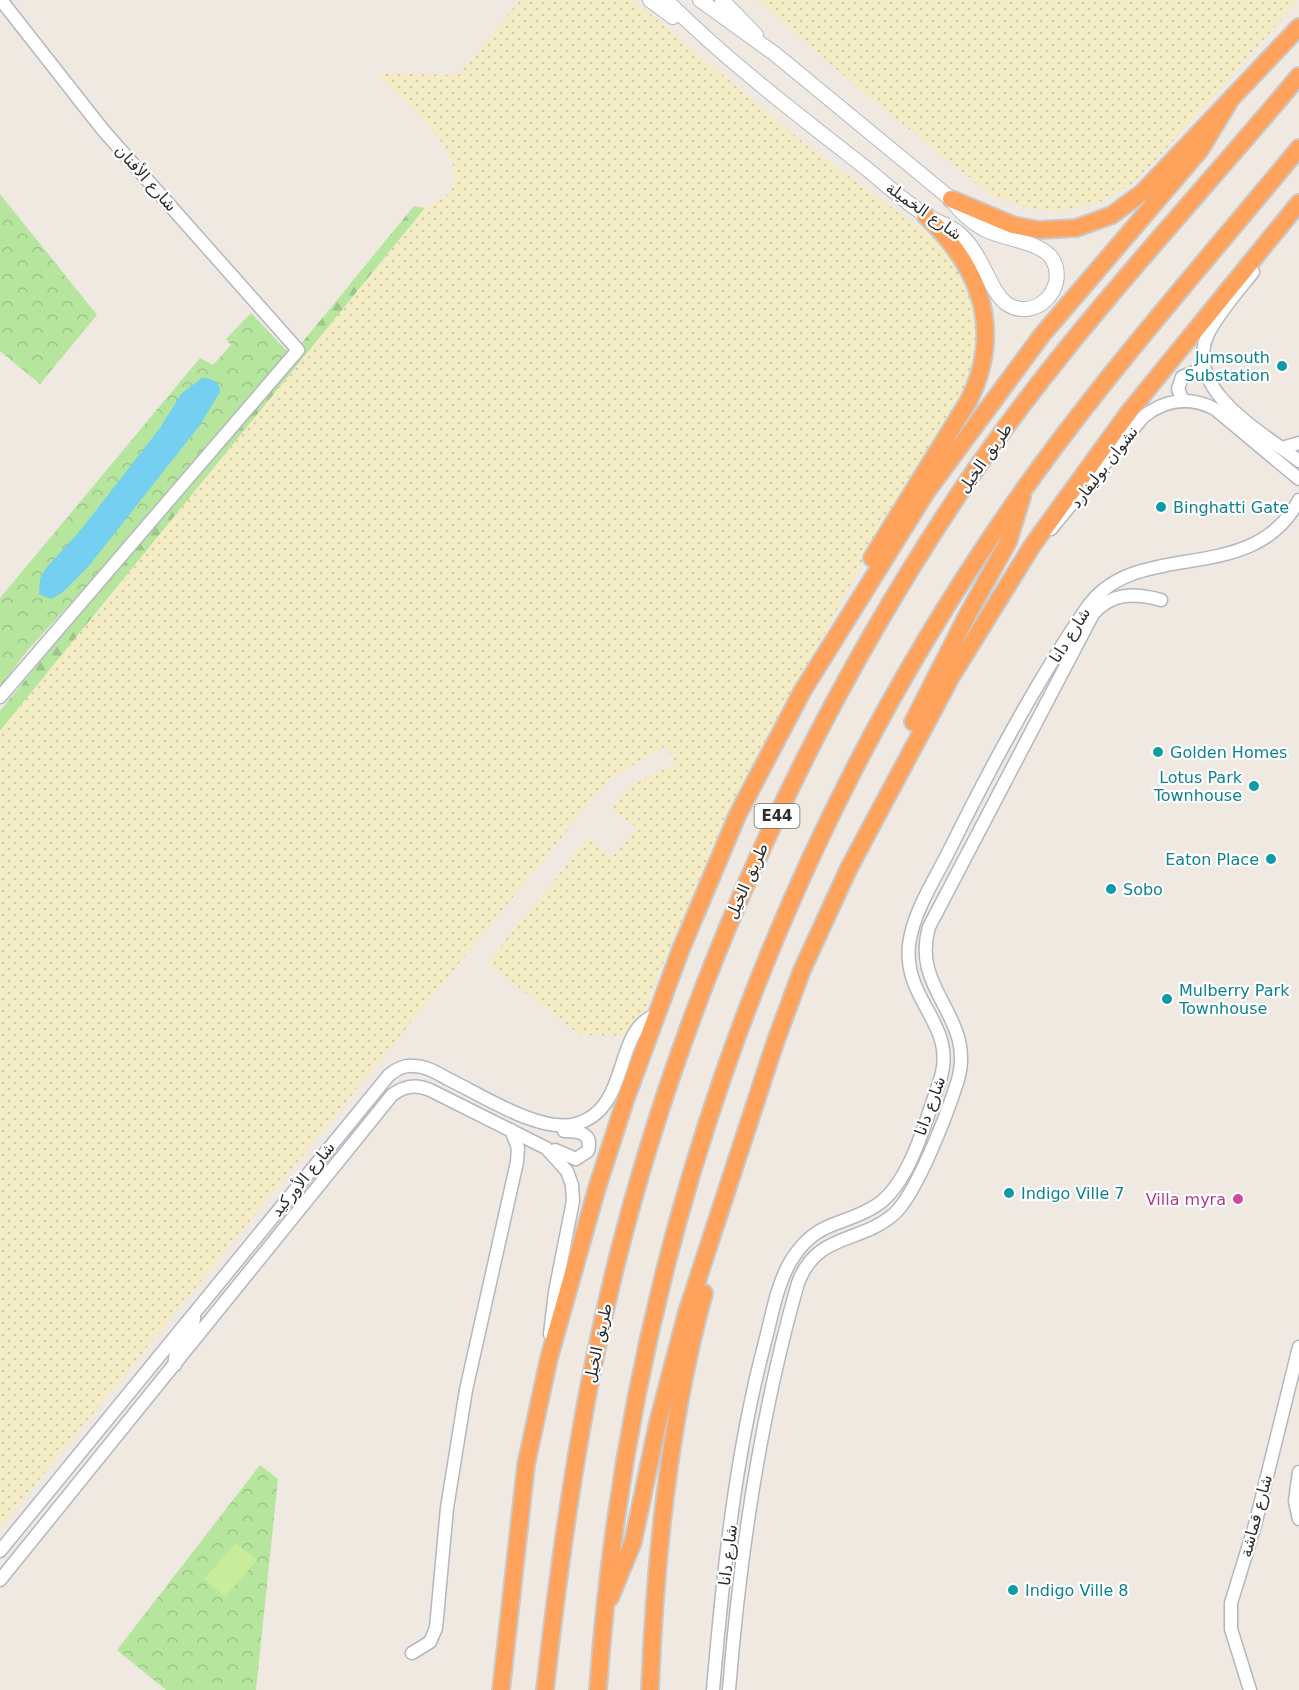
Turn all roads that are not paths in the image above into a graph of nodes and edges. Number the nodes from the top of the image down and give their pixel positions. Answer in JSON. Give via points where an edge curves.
{"nodes":[{"id":1,"x":1,"y":0,"type":"edge"},
{"id":2,"x":650,"y":0,"type":"edge"},
{"id":3,"x":666,"y":0,"type":"edge"},
{"id":4,"x":700,"y":0,"type":"edge"},
{"id":5,"x":722,"y":0,"type":"edge"},
{"id":6,"x":1299,"y":27,"type":"edge"},
{"id":7,"x":700,"y":34,"type":"junction"},
{"id":8,"x":775,"y":54,"type":"junction"},
{"id":9,"x":1299,"y":76,"type":"edge"},
{"id":10,"x":1228,"y":104,"type":"junction"},
{"id":11,"x":1299,"y":148,"type":"edge"},
{"id":12,"x":951,"y":199,"type":"junction"},
{"id":13,"x":1299,"y":203,"type":"edge"},
{"id":14,"x":925,"y":215,"type":"junction"},
{"id":15,"x":1267,"y":242,"type":"junction"},
{"id":16,"x":1206,"y":377,"type":"junction"},
{"id":17,"x":1183,"y":400,"type":"junction"},
{"id":18,"x":1299,"y":443,"type":"edge"},
{"id":19,"x":1282,"y":448,"type":"junction"},
{"id":20,"x":1299,"y":461,"type":"edge"},
{"id":21,"x":1299,"y":479,"type":"edge"},
{"id":22,"x":1024,"y":490,"type":"junction"},
{"id":23,"x":1299,"y":500,"type":"edge"},
{"id":24,"x":1032,"y":546,"type":"junction"},
{"id":25,"x":858,"y":599,"type":"junction"},
{"id":26,"x":1161,"y":600,"type":"dead end"},
{"id":27,"x":0,"y":697,"type":"edge"},
{"id":28,"x":849,"y":868,"type":"junction"},
{"id":29,"x":656,"y":1015,"type":"junction"},
{"id":30,"x":528,"y":1118,"type":"junction"},
{"id":31,"x":511,"y":1130,"type":"junction"},
{"id":32,"x":540,"y":1144,"type":"junction"},
{"id":33,"x":715,"y":1233,"type":"junction"},
{"id":34,"x":194,"y":1314,"type":"junction"},
{"id":35,"x":1299,"y":1347,"type":"edge"},
{"id":36,"x":549,"y":1358,"type":"junction"},
{"id":37,"x":175,"y":1365,"type":"junction"},
{"id":38,"x":1297,"y":1365,"type":"edge"},
{"id":39,"x":1299,"y":1472,"type":"edge"},
{"id":40,"x":1299,"y":1519,"type":"edge"},
{"id":41,"x":0,"y":1551,"type":"edge"},
{"id":42,"x":0,"y":1580,"type":"edge"},
{"id":43,"x":605,"y":1606,"type":"junction"},
{"id":44,"x":412,"y":1653,"type":"dead end"},
{"id":45,"x":1249,"y":1687,"type":"edge"},
{"id":46,"x":501,"y":1690,"type":"edge"},
{"id":47,"x":544,"y":1690,"type":"edge"},
{"id":48,"x":598,"y":1690,"type":"edge"},
{"id":49,"x":650,"y":1690,"type":"edge"},
{"id":50,"x":713,"y":1690,"type":"edge"},
{"id":51,"x":729,"y":1690,"type":"edge"}],
"edges":[{"from":1,"to":27,"type":"street","name":"شارع الأفنان","via":[[103,130],[298,350]]},
{"from":2,"to":7,"type":"main road"},
{"from":3,"to":7,"type":"main road","name":"شارع الخميلة"},
{"from":4,"to":8,"type":"main road","name":"شارع الخميلة"},
{"from":5,"to":8,"type":"main road"},
{"from":6,"to":10,"type":"highway"},
{"from":7,"to":14,"type":"main road","name":"شارع الخميلة"},
{"from":8,"to":12,"type":"main road","name":"شارع الخميلة"},
{"from":9,"to":47,"type":"highway","name":"طريق الخيل","number":"E44","via":[[1078,333],[969,479],[868,643],[767,835],[694,1015],[620,1252],[582,1424]]},
{"from":10,"to":12,"type":"highway","via":[[1133,201],[1089,225],[1064,230],[1025,228]]},
{"from":10,"to":25,"type":"highway","via":[[1200,150],[1006,381],[927,491]]},
{"from":11,"to":22,"type":"highway","number":"E44","via":[[1108,378]]},
{"from":12,"to":14,"type":"main road","name":"شارع الخميلة","via":[[983,229],[1045,251],[1056,270],[1049,298],[1035,308],[1009,305],[996,292],[969,243],[956,231]]},
{"from":13,"to":15,"type":"highway"},
{"from":14,"to":25,"type":"highway","via":[[957,250],[973,278],[984,315],[985,353],[968,402],[877,549]]},
{"from":15,"to":16,"type":"street","via":[[1257,266],[1209,331],[1203,355]]},
{"from":15,"to":24,"type":"highway","via":[[1097,453]]},
{"from":16,"to":17,"type":"street","via":[[1194,372],[1182,377],[1178,389]]},
{"from":16,"to":19,"type":"street","via":[[1221,399]]},
{"from":17,"to":21,"type":"street","via":[[1215,409]]},
{"from":17,"to":24,"type":"street","name":"نشوان بوليفارد","via":[[1164,404],[1143,417],[1071,508]]},
{"from":18,"to":19,"type":"street"},
{"from":19,"to":20,"type":"street"},
{"from":22,"to":28,"type":"highway","via":[[1008,542],[868,810]]},
{"from":22,"to":43,"type":"highway","number":"E44","via":[[933,630],[849,779],[799,884],[738,1032],[693,1168],[650,1328],[624,1458]]},
{"from":23,"to":50,"type":"street","name":"شارع دانا","via":[[1278,527],[1248,547],[1207,560],[1136,572],[1098,594],[1014,728],[932,882],[913,928],[908,958],[914,987],[940,1033],[944,1050],[942,1075],[904,1174],[893,1190],[872,1209],[812,1236],[784,1274],[742,1451]]},
{"from":24,"to":28,"type":"highway","via":[[951,676]]},
{"from":25,"to":29,"type":"highway","via":[[756,776]]},
{"from":26,"to":51,"type":"street","name":"شارع دانا","via":[[1121,596],[1108,601],[1094,614],[929,927],[924,952],[926,969],[958,1031],[960,1072],[915,1186],[902,1205],[879,1225],[822,1249],[809,1262],[798,1283],[752,1484]]},
{"from":28,"to":33,"type":"highway","via":[[785,1016]]},
{"from":29,"to":30,"type":"street","name":"شارع الأوركيد","via":[[644,1020],[636,1030],[612,1095],[595,1114],[563,1126]]},
{"from":29,"to":36,"type":"highway","via":[[597,1188]]},
{"from":30,"to":32,"type":"street","via":[[551,1131],[581,1132],[590,1144],[586,1155],[576,1159]]},
{"from":30,"to":34,"type":"street","name":"شارع الأوركيد","via":[[425,1067],[397,1069],[383,1080]]},
{"from":31,"to":32,"type":"street","name":"شارع الأوركيد"},
{"from":31,"to":37,"type":"street","name":"شارع الأوركيد","via":[[423,1087],[397,1091]]},
{"from":31,"to":44,"type":"street","via":[[517,1162],[464,1402],[447,1508],[436,1628],[430,1642]]},
{"from":32,"to":36,"type":"street","name":"شارع الأوركيد","via":[[563,1164],[573,1193],[552,1314]]},
{"from":33,"to":43,"type":"highway","via":[[668,1380],[631,1549]]},
{"from":33,"to":49,"type":"highway","via":[[672,1456],[658,1566]]},
{"from":34,"to":37,"type":"street","via":[[192,1330],[175,1353]]},
{"from":34,"to":41,"type":"street","name":"شارع الأوركيد"},
{"from":35,"to":38,"type":"street","name":"شارع قماشة"},
{"from":36,"to":46,"type":"highway","via":[[520,1503]]},
{"from":37,"to":42,"type":"street","name":"شارع الأوركيد"},
{"from":38,"to":45,"type":"street","name":"شارع قماشة","via":[[1231,1604],[1231,1629]]},
{"from":39,"to":40,"type":"street","name":"شارع قماشة","via":[[1295,1501]]},
{"from":43,"to":48,"type":"highway","number":"E44"}]}
